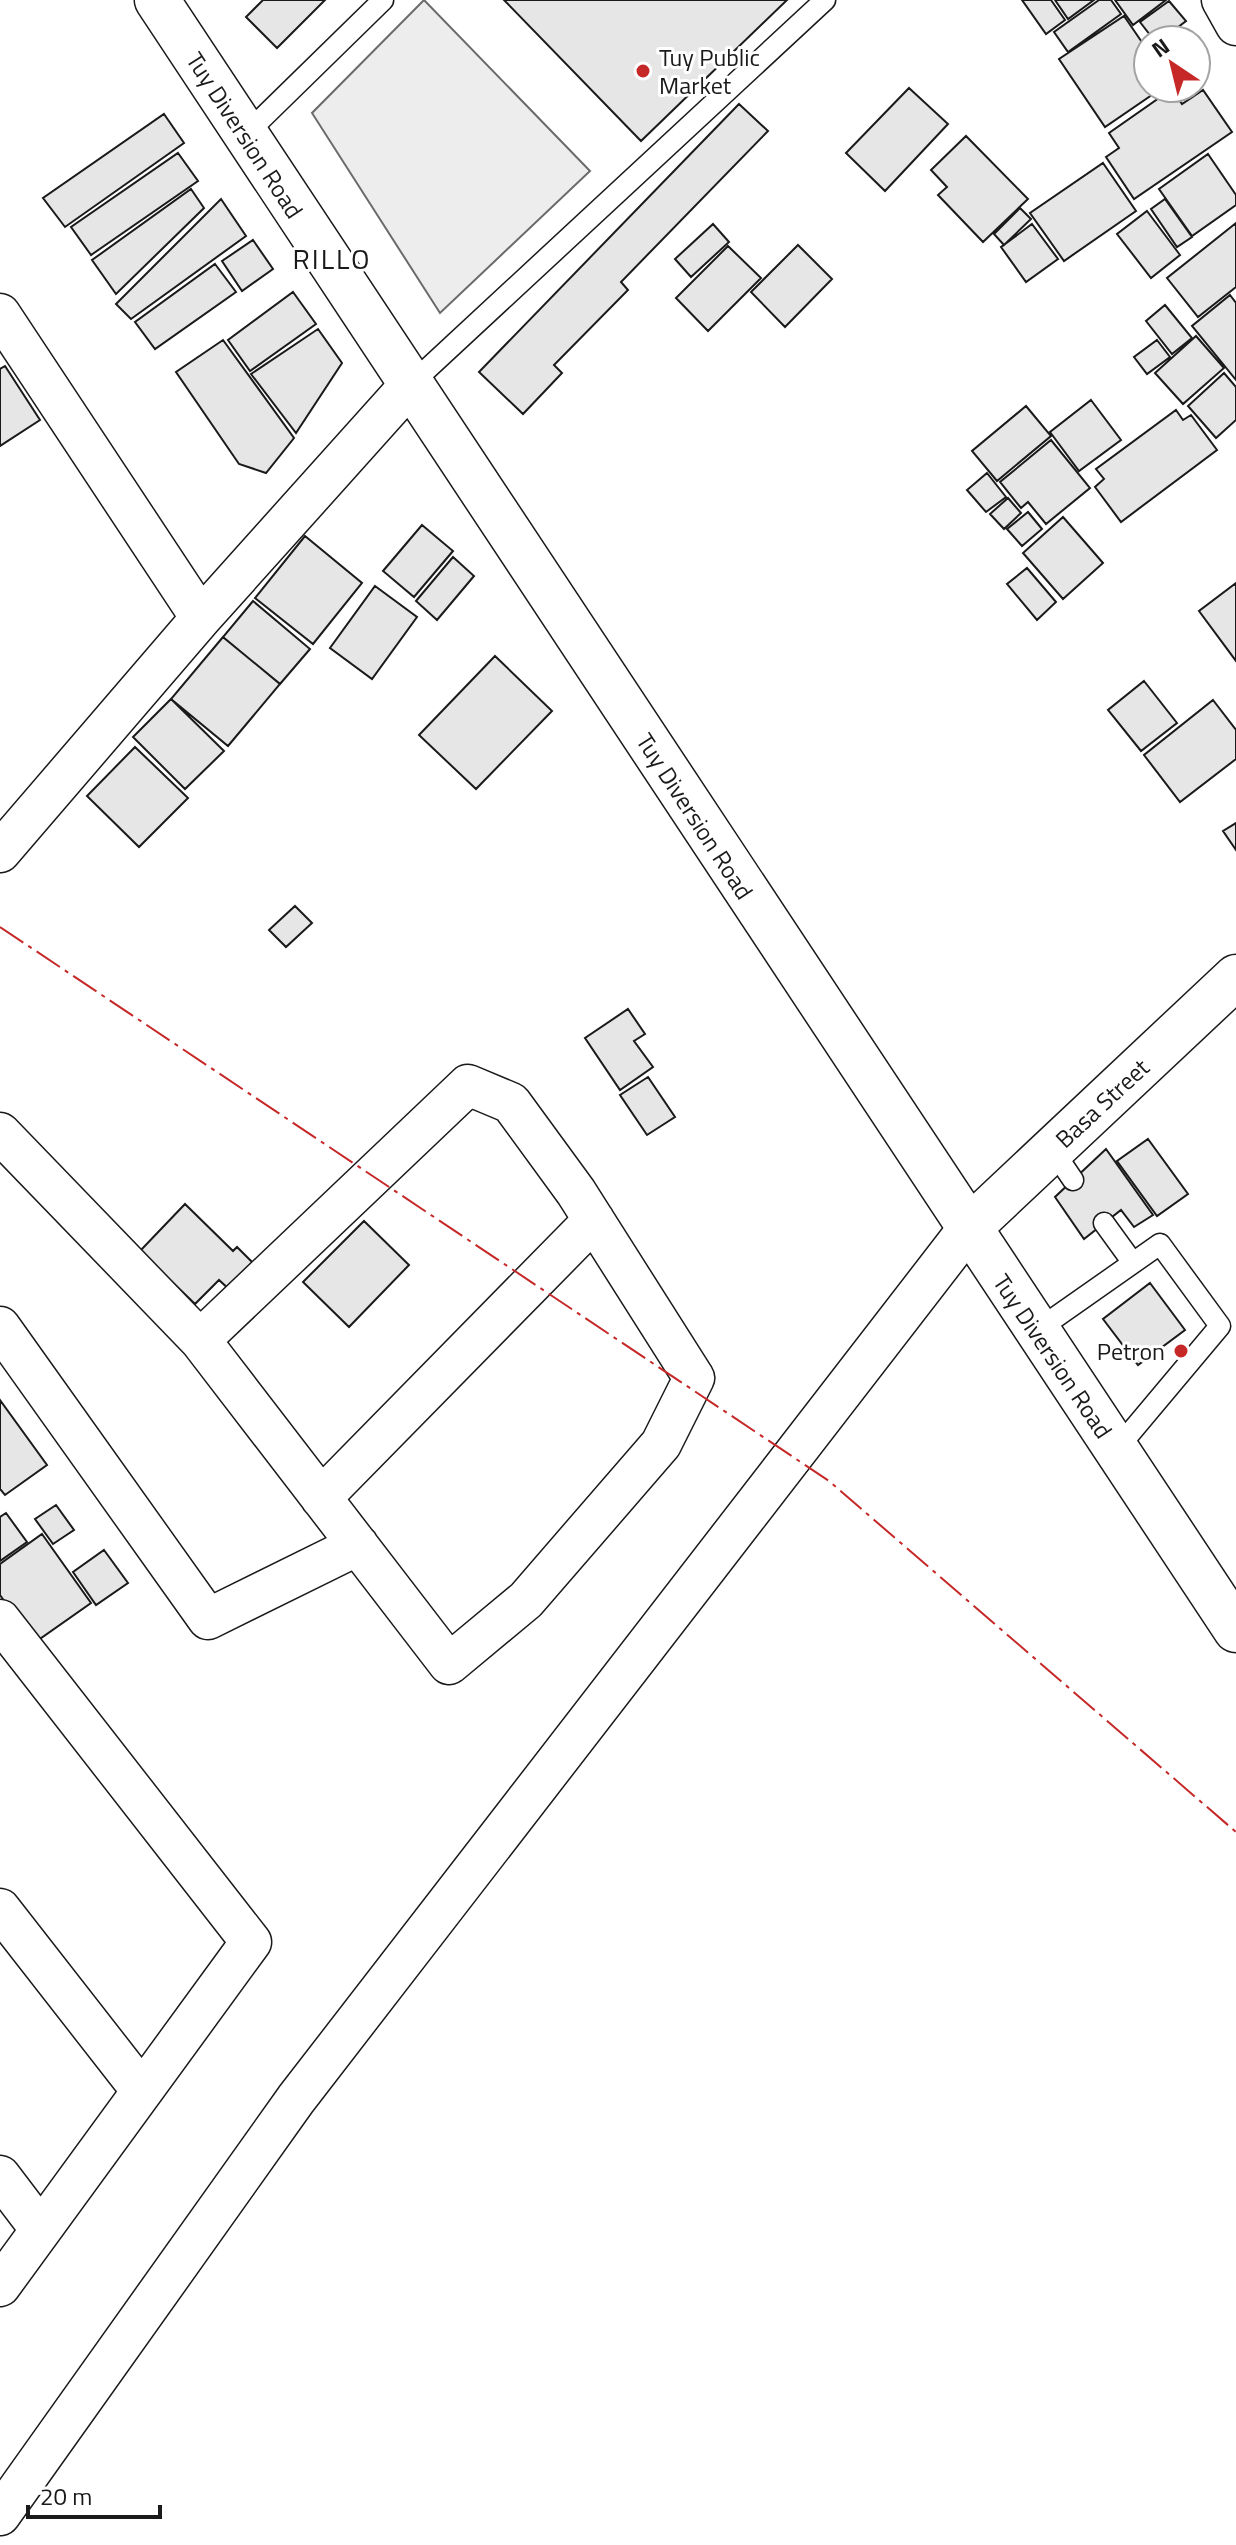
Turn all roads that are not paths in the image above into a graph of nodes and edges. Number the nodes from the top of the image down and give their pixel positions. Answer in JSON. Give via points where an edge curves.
{"nodes":[{"id":1,"x":157,"y":0,"type":"edge"},
{"id":2,"x":383,"y":0,"type":"edge"},
{"id":3,"x":825,"y":0,"type":"edge"},
{"id":4,"x":1222,"y":0,"type":"edge"},
{"id":5,"x":1236,"y":25,"type":"edge"},
{"id":6,"x":245,"y":135,"type":"junction"},
{"id":7,"x":0,"y":314,"type":"edge"},
{"id":8,"x":410,"y":385,"type":"junction"},
{"id":9,"x":201,"y":618,"type":"junction"},
{"id":10,"x":0,"y":852,"type":"edge"},
{"id":11,"x":1236,"y":977,"type":"edge"},
{"id":12,"x":2,"y":1142,"type":"edge"},
{"id":13,"x":594,"y":1220,"type":"junction"},
{"id":14,"x":1104,"y":1223,"type":"dead end"},
{"id":15,"x":968,"y":1229,"type":"junction"},
{"id":16,"x":1133,"y":1263,"type":"junction"},
{"id":17,"x":0,"y":1327,"type":"edge"},
{"id":18,"x":1036,"y":1331,"type":"junction"},
{"id":19,"x":200,"y":1340,"type":"junction"},
{"id":20,"x":1116,"y":1450,"type":"junction"},
{"id":21,"x":321,"y":1498,"type":"junction"},
{"id":22,"x":358,"y":1545,"type":"junction"},
{"id":23,"x":0,"y":1620,"type":"edge"},
{"id":24,"x":1236,"y":1630,"type":"edge"},
{"id":25,"x":0,"y":1909,"type":"edge"},
{"id":26,"x":142,"y":2091,"type":"junction"},
{"id":27,"x":0,"y":2176,"type":"edge"},
{"id":28,"x":41,"y":2230,"type":"junction"},
{"id":29,"x":0,"y":2286,"type":"edge"},
{"id":30,"x":0,"y":2515,"type":"edge"}],
"edges":[{"from":1,"to":6,"type":"main road","name":"Tuy Diversion Road"},
{"from":2,"to":6,"type":"lane"},
{"from":3,"to":8,"type":"lane"},
{"from":4,"to":5,"type":"street"},
{"from":6,"to":8,"type":"main road","name":"Tuy Diversion Road"},
{"from":7,"to":9,"type":"street"},
{"from":8,"to":9,"type":"street"},
{"from":8,"to":15,"type":"main road","name":"Tuy Diversion Road"},
{"from":9,"to":10,"type":"street"},
{"from":11,"to":15,"type":"main road","name":"Basa Street","via":[[1063,1165]]},
{"from":12,"to":19,"type":"street"},
{"from":13,"to":19,"type":"street","via":[[511,1103],[468,1085]]},
{"from":13,"to":21,"type":"street"},
{"from":13,"to":22,"type":"street","via":[[694,1378],[661,1444],[526,1600],[449,1664]]},
{"from":14,"to":16,"type":"lane"},
{"from":15,"to":18,"type":"main road","name":"Tuy Diversion Road"},
{"from":15,"to":30,"type":"street","via":[[296,2099]]},
{"from":16,"to":18,"type":"lane"},
{"from":16,"to":20,"type":"lane","via":[[1160,1244],[1220,1326]]},
{"from":17,"to":22,"type":"street","via":[[208,1619]]},
{"from":18,"to":20,"type":"main road","name":"Tuy Diversion Road"},
{"from":19,"to":21,"type":"street"},
{"from":20,"to":24,"type":"main road","name":"Tuy Diversion Road"},
{"from":21,"to":22,"type":"street"},
{"from":23,"to":26,"type":"street","via":[[251,1942]]},
{"from":25,"to":26,"type":"street"},
{"from":26,"to":28,"type":"street"},
{"from":27,"to":28,"type":"street"},
{"from":28,"to":29,"type":"street"}]}
